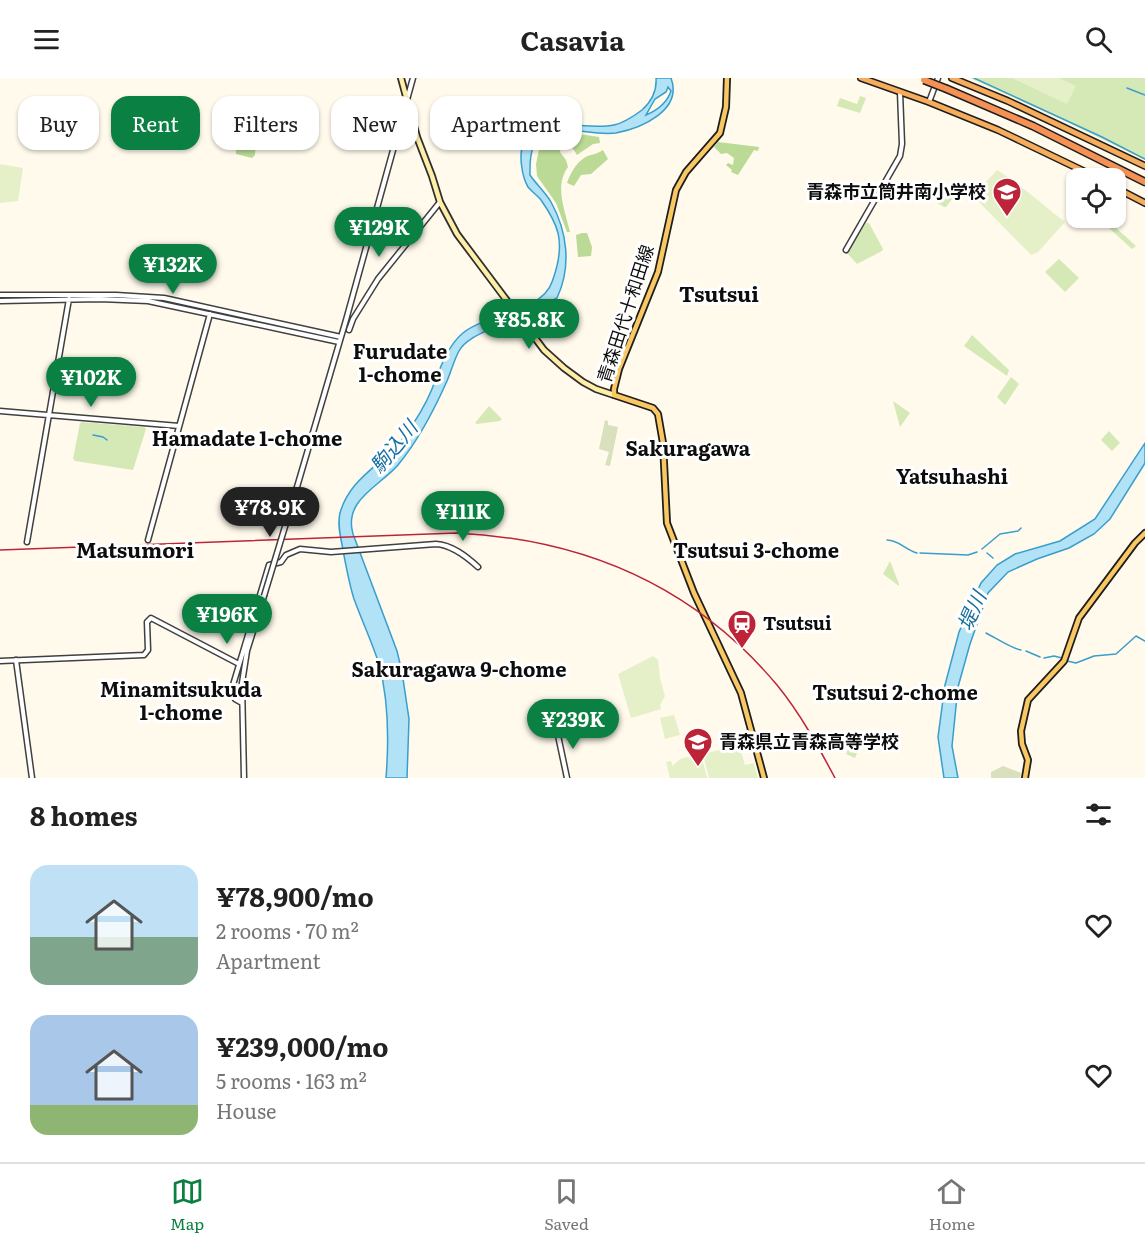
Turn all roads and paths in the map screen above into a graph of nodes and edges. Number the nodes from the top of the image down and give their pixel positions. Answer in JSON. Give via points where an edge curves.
{"nodes":[{"id":1,"x":401,"y":78,"type":"edge"},
{"id":2,"x":413,"y":78,"type":"edge"},
{"id":3,"x":728,"y":78,"type":"edge"},
{"id":4,"x":861,"y":78,"type":"edge"},
{"id":5,"x":938,"y":78,"type":"edge"},
{"id":6,"x":952,"y":78,"type":"edge"},
{"id":7,"x":922,"y":79,"type":"edge"},
{"id":8,"x":900,"y":91,"type":"junction"},
{"id":9,"x":407,"y":96,"type":"edge"},
{"id":10,"x":409,"y":96,"type":"edge"},
{"id":11,"x":929,"y":102,"type":"junction"},
{"id":12,"x":418,"y":140,"type":"edge"},
{"id":13,"x":394,"y":150,"type":"edge"},
{"id":14,"x":1145,"y":166,"type":"edge"},
{"id":15,"x":1077,"y":168,"type":"edge"},
{"id":16,"x":1145,"y":182,"type":"edge"},
{"id":17,"x":1126,"y":193,"type":"edge"},
{"id":18,"x":440,"y":202,"type":"junction"},
{"id":19,"x":1145,"y":203,"type":"edge"},
{"id":20,"x":846,"y":250,"type":"dead end"},
{"id":21,"x":0,"y":295,"type":"edge"},
{"id":22,"x":69,"y":299,"type":"junction"},
{"id":23,"x":0,"y":301,"type":"edge"},
{"id":24,"x":210,"y":314,"type":"junction"},
{"id":25,"x":349,"y":330,"type":"dead end"},
{"id":26,"x":341,"y":337,"type":"junction"},
{"id":27,"x":339,"y":342,"type":"junction"},
{"id":28,"x":614,"y":395,"type":"junction"},
{"id":29,"x":0,"y":411,"type":"edge"},
{"id":30,"x":49,"y":415,"type":"junction"},
{"id":31,"x":179,"y":426,"type":"junction"},
{"id":32,"x":1145,"y":533,"type":"edge"},
{"id":33,"x":148,"y":540,"type":"dead end"},
{"id":34,"x":27,"y":542,"type":"dead end"},
{"id":35,"x":478,"y":567,"type":"dead end"},
{"id":36,"x":16,"y":660,"type":"junction"},
{"id":37,"x":0,"y":661,"type":"edge"},
{"id":38,"x":239,"y":664,"type":"junction"},
{"id":39,"x":242,"y":703,"type":"junction"},
{"id":40,"x":556,"y":726,"type":"dead end"},
{"id":41,"x":33,"y":778,"type":"edge"},
{"id":42,"x":244,"y":778,"type":"edge"},
{"id":43,"x":567,"y":778,"type":"edge"},
{"id":44,"x":764,"y":778,"type":"edge"},
{"id":45,"x":1025,"y":778,"type":"edge"}],
"edges":[{"from":1,"to":9,"type":"main road"},
{"from":2,"to":10,"type":"street"},
{"from":3,"to":28,"type":"main road","name":"青森田代十和田線","via":[[720,135],[686,172],[676,190],[658,272],[619,369]]},
{"from":4,"to":8,"type":"highway"},
{"from":5,"to":11,"type":"street"},
{"from":6,"to":14,"type":"highway"},
{"from":7,"to":16,"type":"highway","bridge":true,"via":[[1033,126]]},
{"from":8,"to":11,"type":"highway"},
{"from":8,"to":20,"type":"street","via":[[900,156]]},
{"from":11,"to":15,"type":"highway"},
{"from":12,"to":18,"type":"main road"},
{"from":13,"to":26,"type":"street"},
{"from":17,"to":19,"type":"highway"},
{"from":18,"to":25,"type":"street","via":[[372,287]]},
{"from":18,"to":28,"type":"main road","via":[[457,234],[539,345],[589,386]]},
{"from":21,"to":26,"type":"street","via":[[137,295]]},
{"from":22,"to":23,"type":"street"},
{"from":22,"to":24,"type":"street","via":[[148,301]]},
{"from":22,"to":30,"type":"street"},
{"from":24,"to":27,"type":"street"},
{"from":24,"to":31,"type":"street"},
{"from":26,"to":27,"type":"street"},
{"from":27,"to":39,"type":"street","bridge":true,"via":[[246,657]]},
{"from":28,"to":44,"type":"main road","via":[[653,408],[658,414],[668,523],[693,591],[741,693]]},
{"from":29,"to":30,"type":"street"},
{"from":30,"to":31,"type":"street"},
{"from":30,"to":34,"type":"street"},
{"from":31,"to":33,"type":"street"},
{"from":32,"to":45,"type":"main road","via":[[1081,615],[1064,661],[1028,700],[1021,731],[1028,760]]},
{"from":35,"to":38,"type":"street","via":[[440,544],[326,552],[300,549],[269,565]]},
{"from":36,"to":37,"type":"street"},
{"from":36,"to":38,"type":"street","via":[[143,655],[148,649],[147,622],[152,618]]},
{"from":36,"to":41,"type":"street"},
{"from":38,"to":39,"type":"street","via":[[233,692]]},
{"from":39,"to":42,"type":"street"},
{"from":40,"to":43,"type":"street"}]}
